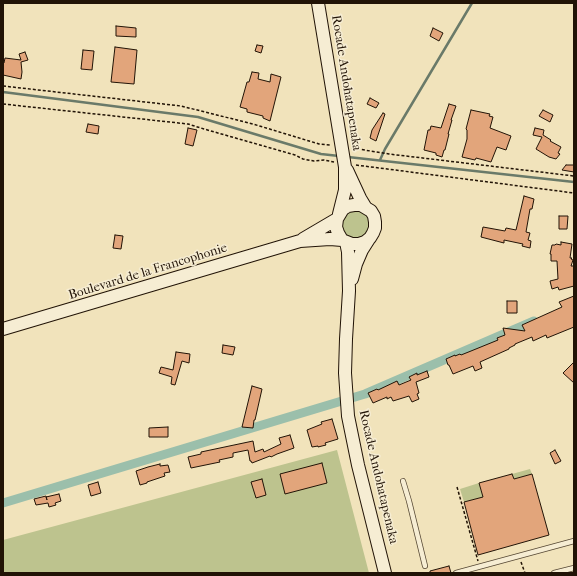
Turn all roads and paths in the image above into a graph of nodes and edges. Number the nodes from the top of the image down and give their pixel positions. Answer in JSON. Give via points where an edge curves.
{"nodes":[{"id":1,"x":318,"y":3,"type":"edge"},
{"id":2,"x":3,"y":86,"type":"edge"},
{"id":3,"x":3,"y":104,"type":"edge"},
{"id":4,"x":344,"y":158,"type":"junction"},
{"id":5,"x":574,"y":176,"type":"edge"},
{"id":6,"x":574,"y":193,"type":"edge"},
{"id":7,"x":366,"y":208,"type":"junction"},
{"id":8,"x":338,"y":216,"type":"junction"},
{"id":9,"x":370,"y":238,"type":"junction"},
{"id":10,"x":300,"y":241,"type":"junction"},
{"id":11,"x":344,"y":241,"type":"junction"},
{"id":12,"x":349,"y":291,"type":"junction"},
{"id":13,"x":3,"y":329,"type":"edge"},
{"id":14,"x":403,"y":481,"type":"dead end"},
{"id":15,"x":457,"y":487,"type":"dead end"},
{"id":16,"x":574,"y":541,"type":"edge"},
{"id":17,"x":519,"y":556,"type":"junction"},
{"id":18,"x":425,"y":566,"type":"dead end"},
{"id":19,"x":480,"y":567,"type":"junction"},
{"id":20,"x":574,"y":568,"type":"edge"},
{"id":21,"x":385,"y":573,"type":"edge"},
{"id":22,"x":456,"y":573,"type":"edge"},
{"id":23,"x":525,"y":573,"type":"edge"},
{"id":24,"x":554,"y":573,"type":"edge"}],
"edges":[{"from":1,"to":4,"type":"main road","name":"Rocade Andohatapenaka"},
{"from":2,"to":4,"type":"path","via":[[181,106],[319,144]]},
{"from":3,"to":4,"type":"path","via":[[188,124],[303,159],[314,161]]},
{"from":4,"to":5,"type":"path","via":[[381,152]]},
{"from":4,"to":6,"type":"path"},
{"from":4,"to":7,"type":"main road"},
{"from":4,"to":8,"type":"main road","via":[[345,190]]},
{"from":7,"to":8,"type":"main road","via":[[360,205],[348,206]]},
{"from":7,"to":9,"type":"main road","via":[[371,211],[375,222]]},
{"from":8,"to":10,"type":"main road"},
{"from":8,"to":11,"type":"main road","via":[[336,227]]},
{"from":9,"to":11,"type":"main road","via":[[359,244]]},
{"from":9,"to":12,"type":"main road","via":[[356,264]]},
{"from":10,"to":11,"type":"main road"},
{"from":10,"to":13,"type":"main road","name":"Boulevard de la Francophonie"},
{"from":11,"to":12,"type":"main road","via":[[348,252]]},
{"from":12,"to":21,"type":"main road","name":"Rocade Andohatapenaka","via":[[345,372],[348,416]]},
{"from":14,"to":18,"type":"lane"},
{"from":15,"to":19,"type":"path"},
{"from":16,"to":17,"type":"lane"},
{"from":17,"to":19,"type":"lane"},
{"from":17,"to":23,"type":"path"},
{"from":19,"to":22,"type":"lane"},
{"from":20,"to":24,"type":"lane"}]}
